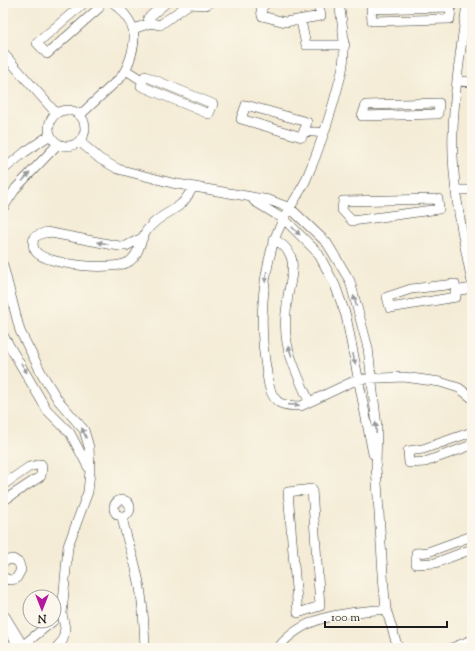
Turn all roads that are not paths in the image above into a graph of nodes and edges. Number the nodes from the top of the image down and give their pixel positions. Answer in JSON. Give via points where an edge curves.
{"nodes":[{"id":1,"x":84,"y":3,"type":"edge"},
{"id":2,"x":95,"y":3,"type":"edge"},
{"id":3,"x":114,"y":3,"type":"edge"},
{"id":4,"x":166,"y":3,"type":"edge"},
{"id":5,"x":209,"y":3,"type":"edge"},
{"id":6,"x":267,"y":3,"type":"edge"},
{"id":7,"x":318,"y":3,"type":"edge"},
{"id":8,"x":340,"y":3,"type":"edge"},
{"id":9,"x":467,"y":3,"type":"edge"},
{"id":10,"x":450,"y":14,"type":"junction"},
{"id":11,"x":466,"y":15,"type":"junction"},
{"id":12,"x":301,"y":20,"type":"junction"},
{"id":13,"x":151,"y":23,"type":"junction"},
{"id":14,"x":133,"y":29,"type":"junction"},
{"id":15,"x":345,"y":45,"type":"junction"},
{"id":16,"x":3,"y":53,"type":"edge"},
{"id":17,"x":126,"y":70,"type":"junction"},
{"id":18,"x":143,"y":81,"type":"junction"},
{"id":19,"x":458,"y":81,"type":"junction"},
{"id":20,"x":472,"y":82,"type":"edge"},
{"id":21,"x":456,"y":106,"type":"junction"},
{"id":22,"x":438,"y":108,"type":"junction"},
{"id":23,"x":56,"y":113,"type":"junction"},
{"id":24,"x":80,"y":115,"type":"junction"},
{"id":25,"x":304,"y":131,"type":"junction"},
{"id":26,"x":324,"y":133,"type":"junction"},
{"id":27,"x":50,"y":135,"type":"junction"},
{"id":28,"x":79,"y":141,"type":"junction"},
{"id":29,"x":58,"y":144,"type":"junction"},
{"id":30,"x":3,"y":170,"type":"edge"},
{"id":31,"x":193,"y":187,"type":"junction"},
{"id":32,"x":472,"y":190,"type":"edge"},
{"id":33,"x":241,"y":194,"type":"junction"},
{"id":34,"x":456,"y":195,"type":"junction"},
{"id":35,"x":439,"y":204,"type":"junction"},
{"id":36,"x":3,"y":208,"type":"edge"},
{"id":37,"x":290,"y":208,"type":"junction"},
{"id":38,"x":285,"y":220,"type":"junction"},
{"id":39,"x":140,"y":239,"type":"junction"},
{"id":40,"x":274,"y":239,"type":"junction"},
{"id":41,"x":3,"y":265,"type":"edge"},
{"id":42,"x":472,"y":282,"type":"edge"},
{"id":43,"x":472,"y":288,"type":"edge"},
{"id":44,"x":455,"y":291,"type":"junction"},
{"id":45,"x":20,"y":331,"type":"junction"},
{"id":46,"x":4,"y":336,"type":"edge"},
{"id":47,"x":372,"y":378,"type":"junction"},
{"id":48,"x":358,"y":379,"type":"junction"},
{"id":49,"x":472,"y":398,"type":"edge"},
{"id":50,"x":58,"y":400,"type":"junction"},
{"id":51,"x":309,"y":401,"type":"junction"},
{"id":52,"x":48,"y":410,"type":"junction"},
{"id":53,"x":472,"y":432,"type":"edge"},
{"id":54,"x":472,"y":445,"type":"edge"},
{"id":55,"x":376,"y":467,"type":"junction"},
{"id":56,"x":90,"y":471,"type":"junction"},
{"id":57,"x":3,"y":485,"type":"edge"},
{"id":58,"x":3,"y":501,"type":"edge"},
{"id":59,"x":122,"y":516,"type":"dead end"},
{"id":60,"x":472,"y":536,"type":"edge"},
{"id":61,"x":472,"y":549,"type":"edge"},
{"id":62,"x":3,"y":561,"type":"edge"},
{"id":63,"x":3,"y":577,"type":"edge"},
{"id":64,"x":386,"y":609,"type":"junction"},
{"id":65,"x":311,"y":610,"type":"junction"},
{"id":66,"x":62,"y":614,"type":"joint"},
{"id":67,"x":3,"y":617,"type":"edge"},
{"id":68,"x":311,"y":622,"type":"junction"},
{"id":69,"x":44,"y":629,"type":"edge"},
{"id":70,"x":472,"y":640,"type":"edge"},
{"id":71,"x":22,"y":647,"type":"edge"},
{"id":72,"x":56,"y":648,"type":"edge"},
{"id":73,"x":145,"y":648,"type":"edge"},
{"id":74,"x":278,"y":648,"type":"edge"},
{"id":75,"x":398,"y":648,"type":"edge"},
{"id":76,"x":452,"y":648,"type":"edge"}],
"edges":[{"from":1,"to":2,"type":"street","via":[[37,43],[47,54],[99,8]]},
{"from":3,"to":14,"type":"street"},
{"from":4,"to":13,"type":"street","via":[[148,18]]},
{"from":5,"to":13,"type":"street","via":[[189,4],[160,25]]},
{"from":6,"to":12,"type":"street","via":[[261,8],[262,16],[285,22]]},
{"from":7,"to":12,"type":"street","via":[[321,16]]},
{"from":8,"to":15,"type":"street"},
{"from":9,"to":11,"type":"street"},
{"from":10,"to":10,"type":"street","via":[[451,7],[371,9],[372,21],[450,19]]},
{"from":10,"to":11,"type":"street"},
{"from":11,"to":19,"type":"street"},
{"from":12,"to":15,"type":"street","via":[[306,44]]},
{"from":13,"to":14,"type":"street"},
{"from":14,"to":17,"type":"street","via":[[132,53]]},
{"from":15,"to":26,"type":"street","via":[[342,74]]},
{"from":16,"to":23,"type":"street"},
{"from":17,"to":18,"type":"street"},
{"from":17,"to":24,"type":"street"},
{"from":18,"to":18,"type":"street","via":[[141,86],[209,114],[213,104],[145,76]]},
{"from":19,"to":20,"type":"street"},
{"from":19,"to":21,"type":"street"},
{"from":21,"to":22,"type":"street"},
{"from":21,"to":34,"type":"street","via":[[453,130]]},
{"from":22,"to":22,"type":"street","via":[[438,114],[362,116],[366,105],[439,103]]},
{"from":23,"to":24,"type":"street","via":[[68,110]]},
{"from":23,"to":27,"type":"street","via":[[49,123]]},
{"from":24,"to":28,"type":"street","via":[[85,131]]},
{"from":25,"to":25,"type":"street","via":[[307,122],[246,105],[241,119],[302,137]]},
{"from":25,"to":26,"type":"street"},
{"from":26,"to":37,"type":"street","via":[[305,181]]},
{"from":27,"to":29,"type":"street"},
{"from":27,"to":30,"type":"street"},
{"from":28,"to":29,"type":"street","via":[[69,146]]},
{"from":28,"to":31,"type":"street","via":[[100,159],[118,169]]},
{"from":36,"to":29,"type":"street","one_way":true,"via":[[16,188]]},
{"from":31,"to":33,"type":"street"},
{"from":31,"to":39,"type":"street","via":[[181,204],[158,217]]},
{"from":32,"to":34,"type":"street"},
{"from":33,"to":37,"type":"street"},
{"from":33,"to":38,"type":"street","via":[[264,205]]},
{"from":34,"to":35,"type":"street"},
{"from":34,"to":42,"type":"street"},
{"from":35,"to":35,"type":"street","via":[[438,199],[343,201],[342,210],[352,221],[439,208]]},
{"from":37,"to":38,"type":"street"},
{"from":47,"to":37,"type":"street","one_way":true,"via":[[368,348],[350,281],[327,243]]},
{"from":38,"to":40,"type":"street"},
{"from":38,"to":48,"type":"street","one_way":true,"via":[[318,253],[335,285],[346,316]]},
{"from":39,"to":39,"type":"street","one_way":true,"via":[[126,246],[119,246],[46,232],[34,237],[33,244],[36,252],[54,260],[112,266],[129,262],[137,254]]},
{"from":51,"to":40,"type":"street","one_way":true,"via":[[287,344],[286,310],[292,261],[286,246]]},
{"from":40,"to":51,"type":"street","one_way":true,"via":[[266,274],[262,322],[264,358],[270,390],[279,402],[291,406],[300,406]]},
{"from":41,"to":45,"type":"street"},
{"from":43,"to":44,"type":"street"},
{"from":44,"to":44,"type":"street","via":[[456,297],[390,308],[387,297],[411,289],[455,284]]},
{"from":45,"to":46,"type":"street"},
{"from":45,"to":50,"type":"street"},
{"from":46,"to":52,"type":"street","one_way":true},
{"from":47,"to":48,"type":"street"},
{"from":47,"to":49,"type":"street","via":[[404,377],[440,382],[459,388]]},
{"from":55,"to":47,"type":"street","one_way":true,"via":[[377,427]]},
{"from":48,"to":51,"type":"street"},
{"from":48,"to":55,"type":"street","via":[[365,424]]},
{"from":50,"to":52,"type":"street"},
{"from":56,"to":50,"type":"street","one_way":true,"via":[[89,446],[84,430]]},
{"from":52,"to":56,"type":"street","via":[[70,433]]},
{"from":53,"to":54,"type":"street","via":[[423,449],[408,451],[409,463],[425,462]]},
{"from":55,"to":64,"type":"street"},
{"from":56,"to":66,"type":"street","via":[[88,492],[68,546]]},
{"from":57,"to":58,"type":"street","via":[[29,467],[41,464],[41,476]]},
{"from":59,"to":73,"type":"street","via":[[138,574],[143,605]]},
{"from":60,"to":61,"type":"street","via":[[428,552],[416,553],[416,564],[435,563]]},
{"from":62,"to":63,"type":"street","via":[[13,559],[19,563],[21,570],[16,579],[9,580]]},
{"from":64,"to":68,"type":"street","via":[[331,616]]},
{"from":64,"to":75,"type":"street"},
{"from":65,"to":65,"type":"street","via":[[320,606],[312,489],[288,492],[298,614]]},
{"from":65,"to":68,"type":"street"},
{"from":66,"to":72,"type":"street","via":[[65,628],[63,640]]},
{"from":67,"to":71,"type":"main road"},
{"from":68,"to":74,"type":"street","via":[[293,633]]},
{"from":69,"to":71,"type":"street"},
{"from":70,"to":76,"type":"street"}]}
